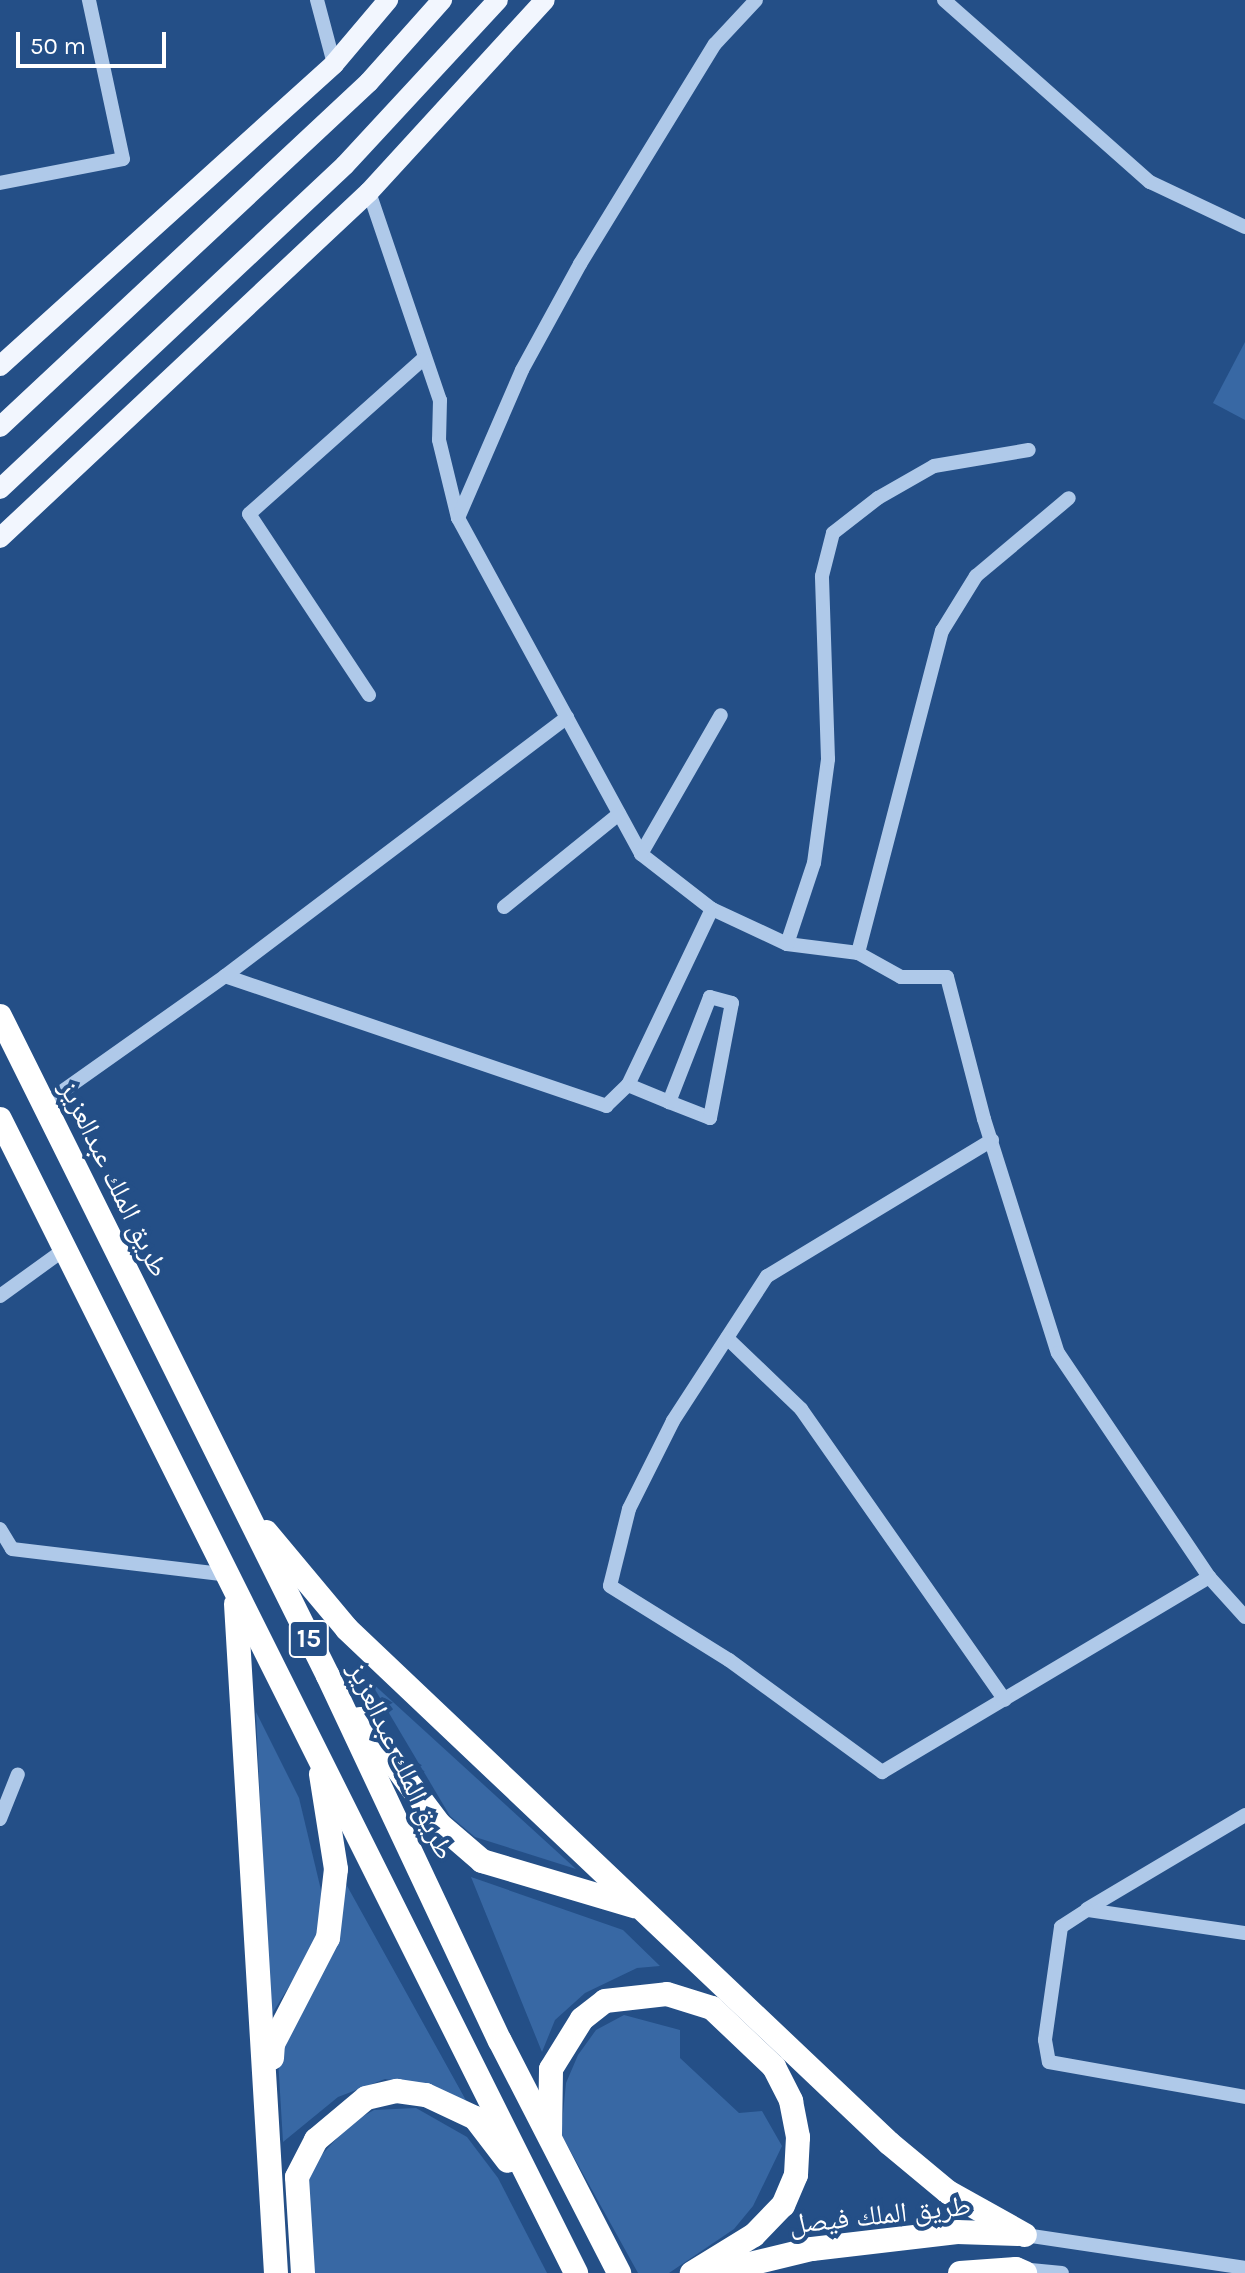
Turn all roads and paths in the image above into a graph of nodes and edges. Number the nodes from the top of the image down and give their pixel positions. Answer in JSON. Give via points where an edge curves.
{"nodes":[{"id":1,"x":89,"y":0,"type":"edge"},
{"id":2,"x":317,"y":0,"type":"edge"},
{"id":3,"x":388,"y":0,"type":"edge"},
{"id":4,"x":442,"y":0,"type":"edge"},
{"id":5,"x":545,"y":0,"type":"edge"},
{"id":6,"x":756,"y":0,"type":"edge"},
{"id":7,"x":944,"y":0,"type":"edge"},
{"id":8,"x":496,"y":3,"type":"edge"},
{"id":9,"x":334,"y":64,"type":"junction"},
{"id":10,"x":0,"y":183,"type":"edge"},
{"id":11,"x":369,"y":192,"type":"junction"},
{"id":12,"x":1245,"y":227,"type":"edge"},
{"id":13,"x":422,"y":360,"type":"junction"},
{"id":14,"x":0,"y":366,"type":"edge"},
{"id":15,"x":0,"y":427,"type":"edge"},
{"id":16,"x":1029,"y":450,"type":"dead end"},
{"id":17,"x":0,"y":489,"type":"edge"},
{"id":18,"x":1069,"y":498,"type":"dead end"},
{"id":19,"x":458,"y":518,"type":"junction"},
{"id":20,"x":0,"y":538,"type":"edge"},
{"id":21,"x":369,"y":695,"type":"dead end"},
{"id":22,"x":721,"y":715,"type":"dead end"},
{"id":23,"x":567,"y":717,"type":"junction"},
{"id":24,"x":619,"y":814,"type":"junction"},
{"id":25,"x":641,"y":854,"type":"junction"},
{"id":26,"x":504,"y":907,"type":"dead end"},
{"id":27,"x":712,"y":909,"type":"junction"},
{"id":28,"x":787,"y":944,"type":"junction"},
{"id":29,"x":858,"y":953,"type":"junction"},
{"id":30,"x":225,"y":976,"type":"junction"},
{"id":31,"x":0,"y":1016,"type":"edge"},
{"id":32,"x":628,"y":1085,"type":"junction"},
{"id":33,"x":669,"y":1102,"type":"junction"},
{"id":34,"x":43,"y":1105,"type":"junction"},
{"id":35,"x":0,"y":1119,"type":"edge"},
{"id":36,"x":992,"y":1140,"type":"junction"},
{"id":37,"x":65,"y":1249,"type":"junction"},
{"id":38,"x":0,"y":1296,"type":"edge"},
{"id":39,"x":727,"y":1338,"type":"junction"},
{"id":40,"x":241,"y":1502,"type":"junction"},
{"id":41,"x":0,"y":1529,"type":"edge"},
{"id":42,"x":1209,"y":1577,"type":"junction"},
{"id":43,"x":231,"y":1581,"type":"junction"},
{"id":44,"x":1245,"y":1617,"type":"edge"},
{"id":45,"x":328,"y":1676,"type":"junction"},
{"id":46,"x":1005,"y":1700,"type":"junction"},
{"id":47,"x":317,"y":1748,"type":"junction"},
{"id":48,"x":18,"y":1774,"type":"dead end"},
{"id":49,"x":1245,"y":1815,"type":"edge"},
{"id":50,"x":0,"y":1819,"type":"edge"},
{"id":51,"x":640,"y":1908,"type":"junction"},
{"id":52,"x":1087,"y":1910,"type":"junction"},
{"id":53,"x":1245,"y":1933,"type":"edge"},
{"id":54,"x":1245,"y":2097,"type":"edge"},
{"id":55,"x":269,"y":2114,"type":"junction"},
{"id":56,"x":550,"y":2137,"type":"junction"},
{"id":57,"x":542,"y":2205,"type":"junction"},
{"id":58,"x":1025,"y":2235,"type":"junction"},
{"id":59,"x":617,"y":2268,"type":"edge"},
{"id":60,"x":1245,"y":2268,"type":"edge"},
{"id":61,"x":1020,"y":2271,"type":"edge"},
{"id":62,"x":276,"y":2273,"type":"edge"},
{"id":63,"x":303,"y":2273,"type":"edge"},
{"id":64,"x":576,"y":2273,"type":"edge"},
{"id":65,"x":692,"y":2273,"type":"edge"},
{"id":66,"x":712,"y":2273,"type":"edge"},
{"id":67,"x":960,"y":2273,"type":"edge"},
{"id":68,"x":1062,"y":2273,"type":"edge"}],
"edges":[{"from":1,"to":10,"type":"street","via":[[123,159]]},
{"from":2,"to":9,"type":"street"},
{"from":3,"to":9,"type":"main road"},
{"from":4,"to":15,"type":"main road","via":[[369,82]]},
{"from":5,"to":11,"type":"main road"},
{"from":6,"to":19,"type":"street","via":[[715,44],[580,264],[522,370]]},
{"from":7,"to":12,"type":"street","via":[[1150,182]]},
{"from":8,"to":17,"type":"main road","via":[[345,165]]},
{"from":9,"to":14,"type":"main road"},
{"from":11,"to":13,"type":"street"},
{"from":11,"to":20,"type":"main road"},
{"from":13,"to":19,"type":"street","via":[[440,400],[439,440]]},
{"from":13,"to":21,"type":"street","via":[[249,514]]},
{"from":16,"to":28,"type":"street","via":[[934,466],[878,498],[833,533],[822,576],[828,759],[814,863]]},
{"from":18,"to":29,"type":"street","via":[[976,576],[942,631]]},
{"from":19,"to":23,"type":"street"},
{"from":22,"to":25,"type":"street"},
{"from":23,"to":24,"type":"street"},
{"from":23,"to":30,"type":"street"},
{"from":24,"to":25,"type":"street"},
{"from":24,"to":26,"type":"street"},
{"from":25,"to":27,"type":"street"},
{"from":27,"to":28,"type":"street"},
{"from":27,"to":32,"type":"street"},
{"from":28,"to":29,"type":"street"},
{"from":29,"to":36,"type":"street","via":[[901,977],[947,977]]},
{"from":30,"to":32,"type":"street","via":[[606,1106]]},
{"from":30,"to":34,"type":"street"},
{"from":31,"to":34,"type":"highway","name":"طريق الملك عبدالعزيز","number":"15"},
{"from":32,"to":33,"type":"street"},
{"from":33,"to":33,"type":"street","via":[[710,997],[732,1003],[710,1118]]},
{"from":34,"to":40,"type":"highway","name":"طريق الملك عبدالعزيز","number":"15"},
{"from":35,"to":37,"type":"highway","number":"15"},
{"from":36,"to":39,"type":"street","via":[[767,1276]]},
{"from":36,"to":42,"type":"street","via":[[1058,1353]]},
{"from":37,"to":38,"type":"street"},
{"from":37,"to":43,"type":"highway","number":"15"},
{"from":39,"to":46,"type":"street","via":[[801,1409]]},
{"from":39,"to":46,"type":"street","via":[[673,1421],[629,1509],[610,1586],[729,1660],[882,1772]]},
{"from":40,"to":45,"type":"highway","name":"طريق الملك عبدالعزيز","number":"15"},
{"from":40,"to":51,"type":"highway","via":[[347,1629]]},
{"from":41,"to":43,"type":"street","via":[[12,1549]]},
{"from":42,"to":44,"type":"street"},
{"from":42,"to":46,"type":"street"},
{"from":43,"to":47,"type":"highway","number":"15"},
{"from":43,"to":55,"type":"highway"},
{"from":45,"to":51,"type":"highway","via":[[439,1824],[482,1861]]},
{"from":45,"to":56,"type":"highway","name":"طريق الملك عبدالعزيز","number":"15"},
{"from":47,"to":55,"type":"highway","via":[[336,1869],[328,1938],[273,2044]]},
{"from":47,"to":57,"type":"highway","number":"15"},
{"from":48,"to":50,"type":"street"},
{"from":49,"to":52,"type":"street"},
{"from":51,"to":58,"type":"highway","via":[[924,2173]]},
{"from":52,"to":53,"type":"street"},
{"from":52,"to":54,"type":"street","via":[[1061,1927],[1045,2040],[1049,2062]]},
{"from":55,"to":62,"type":"highway"},
{"from":56,"to":59,"type":"highway","name":"طريق الملك عبدالعزيز","number":"15"},
{"from":56,"to":65,"type":"highway","via":[[551,2069],[582,2019],[605,2001],[667,1994],[712,2008],[774,2067],[791,2101],[798,2137],[796,2175],[783,2205],[754,2235]]},
{"from":57,"to":63,"type":"highway","via":[[475,2118],[426,2095],[397,2091],[366,2098],[316,2140],[297,2177]]},
{"from":57,"to":64,"type":"highway","number":"15"},
{"from":58,"to":60,"type":"street","name":"طريق الملك فيصل"},
{"from":58,"to":66,"type":"highway","name":"طريق الملك فيصل","via":[[957,2232],[841,2246]]},
{"from":61,"to":67,"type":"highway"},
{"from":61,"to":68,"type":"street"}]}
